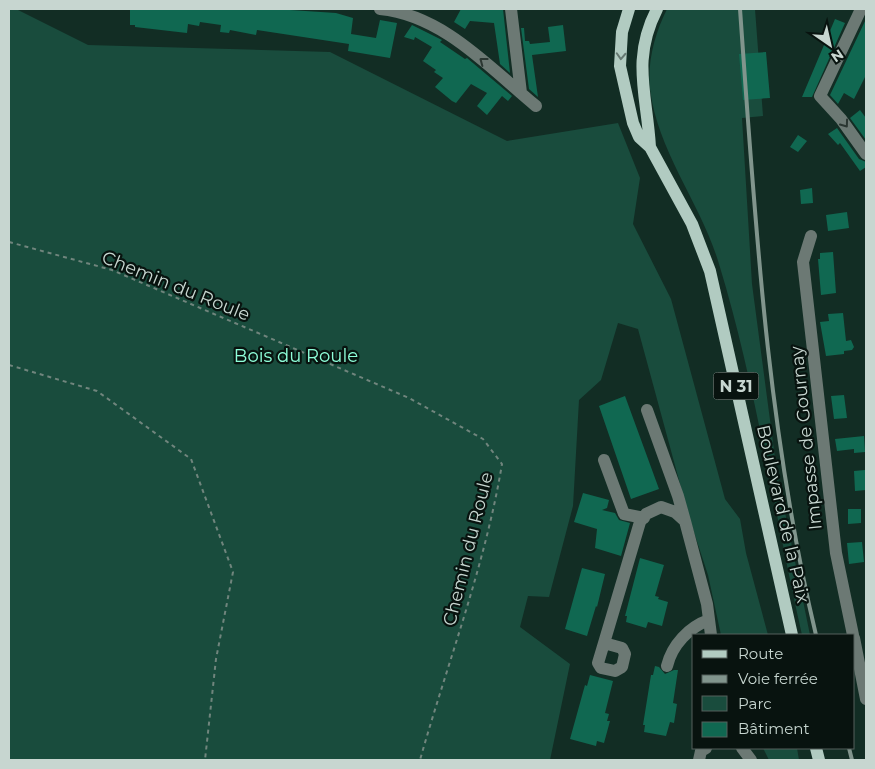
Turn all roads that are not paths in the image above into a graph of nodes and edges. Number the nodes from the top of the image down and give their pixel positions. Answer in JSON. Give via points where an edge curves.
{"nodes":[{"id":1,"x":380,"y":9,"type":"edge"},
{"id":2,"x":511,"y":9,"type":"edge"},
{"id":3,"x":629,"y":9,"type":"edge"},
{"id":4,"x":657,"y":9,"type":"edge"},
{"id":5,"x":861,"y":9,"type":"edge"},
{"id":6,"x":521,"y":93,"type":"junction"},
{"id":7,"x":536,"y":106,"type":"dead end"},
{"id":8,"x":650,"y":147,"type":"junction"},
{"id":9,"x":866,"y":154,"type":"edge"},
{"id":10,"x":811,"y":236,"type":"dead end"},
{"id":11,"x":647,"y":410,"type":"dead end"},
{"id":12,"x":604,"y":460,"type":"dead end"},
{"id":13,"x":644,"y":518,"type":"junction"},
{"id":14,"x":684,"y":521,"type":"junction"},
{"id":15,"x":709,"y":620,"type":"junction"},
{"id":16,"x":711,"y":634,"type":"edge"},
{"id":17,"x":792,"y":634,"type":"edge"},
{"id":18,"x":852,"y":634,"type":"edge"},
{"id":19,"x":604,"y":642,"type":"dead end"},
{"id":20,"x":855,"y":647,"type":"edge"},
{"id":21,"x":667,"y":666,"type":"dead end"},
{"id":22,"x":866,"y":699,"type":"edge"},
{"id":23,"x":704,"y":749,"type":"edge"},
{"id":24,"x":743,"y":749,"type":"edge"},
{"id":25,"x":699,"y":760,"type":"edge"},
{"id":26,"x":751,"y":760,"type":"edge"}],
"edges":[{"from":6,"to":1,"type":"street","one_way":true,"via":[[458,42],[419,17]]},
{"from":2,"to":6,"type":"street"},
{"from":3,"to":8,"type":"main road","name":"Boulevard de la Paix","number":"N 31","one_way":true,"via":[[622,32],[620,66],[633,123],[639,137]]},
{"from":4,"to":8,"type":"main road","name":"Boulevard de la Paix","number":"N 31","via":[[641,66]]},
{"from":5,"to":9,"type":"street","one_way":true,"via":[[820,96]]},
{"from":6,"to":7,"type":"street"},
{"from":8,"to":17,"type":"main road","name":"Boulevard de la Paix","number":"N 31","via":[[692,224],[710,271]]},
{"from":10,"to":18,"type":"street","name":"Impasse de Gournay","via":[[803,262],[836,553]]},
{"from":11,"to":14,"type":"street"},
{"from":12,"to":13,"type":"street","via":[[624,514]]},
{"from":13,"to":14,"type":"street","via":[[661,507],[675,512]]},
{"from":13,"to":19,"type":"street","via":[[640,522]]},
{"from":14,"to":15,"type":"street"},
{"from":15,"to":16,"type":"street"},
{"from":15,"to":21,"type":"street","via":[[698,624],[673,648]]},
{"from":20,"to":22,"type":"street","name":"Impasse de Gournay"},
{"from":23,"to":25,"type":"street"},
{"from":24,"to":26,"type":"street"}]}
